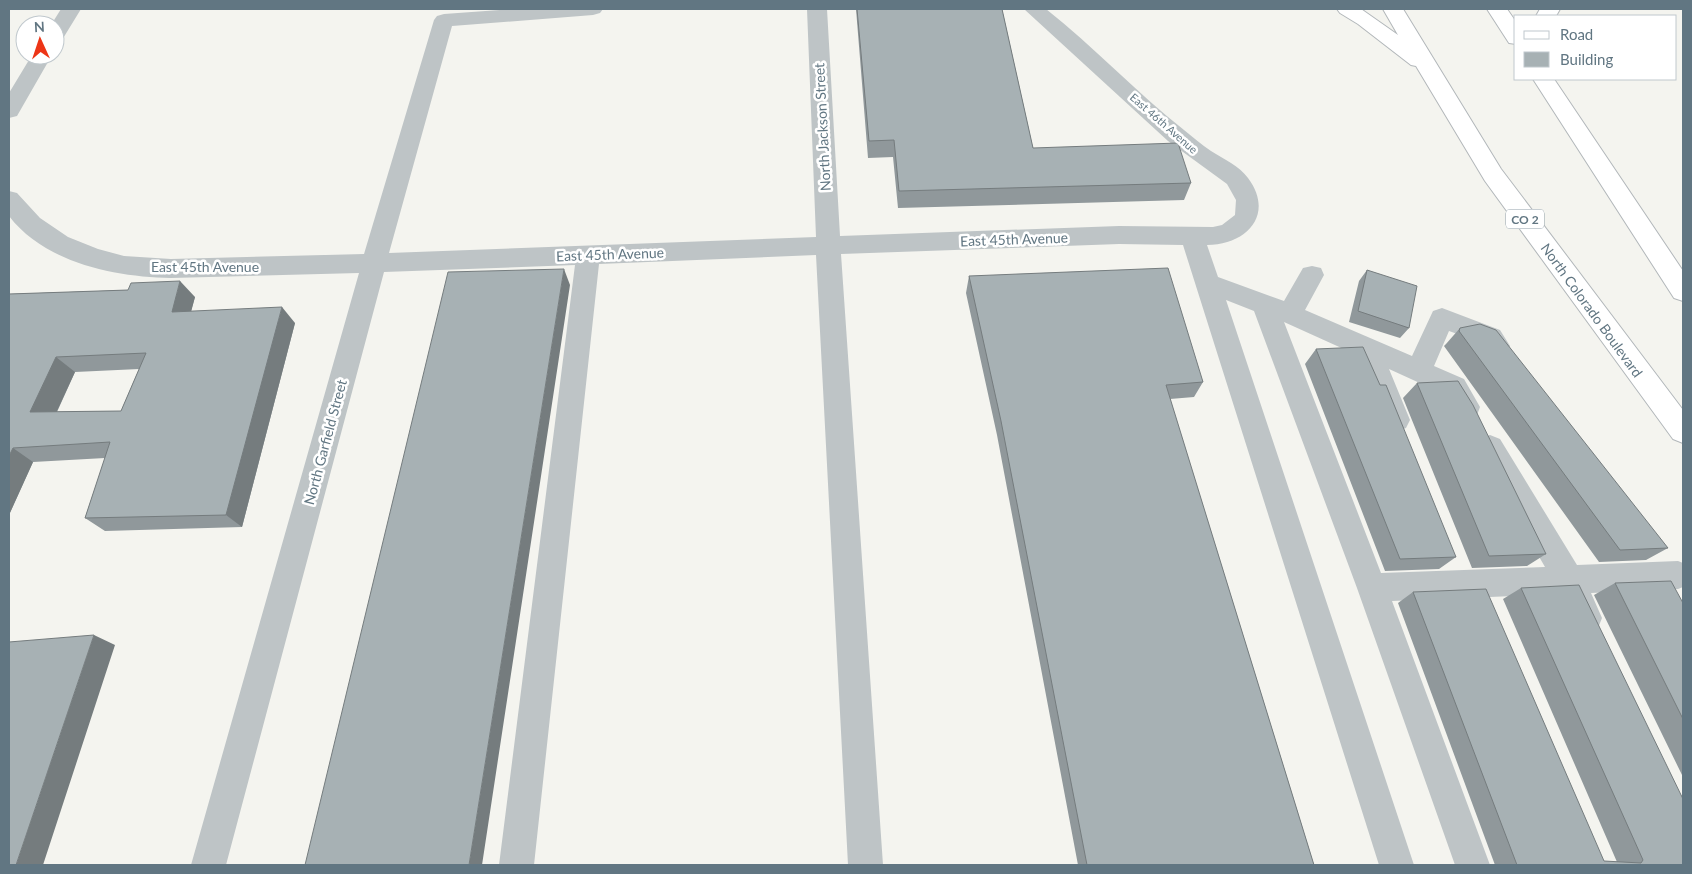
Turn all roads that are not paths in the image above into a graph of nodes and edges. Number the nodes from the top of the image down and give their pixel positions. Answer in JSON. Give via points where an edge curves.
{"nodes":[{"id":1,"x":593,"y":9,"type":"edge"},
{"id":2,"x":817,"y":9,"type":"edge"},
{"id":3,"x":1034,"y":9,"type":"edge"},
{"id":4,"x":1347,"y":9,"type":"edge"},
{"id":5,"x":1393,"y":9,"type":"edge"},
{"id":6,"x":1496,"y":9,"type":"edge"},
{"id":7,"x":1514,"y":35,"type":"edge"},
{"id":8,"x":36,"y":65,"type":"edge"},
{"id":9,"x":1427,"y":67,"type":"junction"},
{"id":10,"x":1544,"y":80,"type":"edge"},
{"id":11,"x":9,"y":111,"type":"edge"},
{"id":12,"x":14,"y":206,"type":"edge"},
{"id":13,"x":1202,"y":235,"type":"junction"},
{"id":14,"x":828,"y":246,"type":"junction"},
{"id":15,"x":588,"y":255,"type":"junction"},
{"id":16,"x":374,"y":263,"type":"junction"},
{"id":17,"x":1312,"y":275,"type":"dead end"},
{"id":18,"x":1208,"y":283,"type":"junction"},
{"id":19,"x":1683,"y":291,"type":"edge"},
{"id":20,"x":1277,"y":309,"type":"junction"},
{"id":21,"x":1367,"y":348,"type":"junction"},
{"id":22,"x":1515,"y":368,"type":"edge"},
{"id":23,"x":1418,"y":371,"type":"junction"},
{"id":24,"x":1683,"y":431,"type":"edge"},
{"id":25,"x":1407,"y":446,"type":"edge"},
{"id":26,"x":1673,"y":571,"type":"edge"},
{"id":27,"x":1569,"y":580,"type":"junction"},
{"id":28,"x":1372,"y":588,"type":"junction"},
{"id":29,"x":1599,"y":641,"type":"edge"},
{"id":30,"x":208,"y":865,"type":"edge"},
{"id":31,"x":516,"y":865,"type":"edge"},
{"id":32,"x":865,"y":865,"type":"edge"},
{"id":33,"x":1396,"y":865,"type":"edge"},
{"id":34,"x":1472,"y":865,"type":"edge"}],
"edges":[{"from":1,"to":16,"type":"street","name":"North Garfield Street","via":[[444,20]]},
{"from":2,"to":14,"type":"street","name":"North Jackson Street"},
{"from":3,"to":13,"type":"street","name":"East 46th Avenue","via":[[1182,140],[1241,184],[1248,200],[1247,217],[1225,234]]},
{"from":4,"to":9,"type":"main road"},
{"from":5,"to":9,"type":"main road","name":"North Colorado Boulevard","number":"CO 2"},
{"from":6,"to":7,"type":"main road"},
{"from":8,"to":11,"type":"street"},
{"from":9,"to":24,"type":"main road","name":"North Colorado Boulevard","number":"CO 2","via":[[1493,175]]},
{"from":10,"to":19,"type":"main road"},
{"from":12,"to":16,"type":"street","name":"East 45th Avenue","via":[[56,242],[125,265],[187,268]]},
{"from":13,"to":14,"type":"street","name":"East 45th Avenue"},
{"from":13,"to":18,"type":"street"},
{"from":14,"to":15,"type":"street","name":"East 45th Avenue"},
{"from":14,"to":32,"type":"street","name":"North Jackson Street"},
{"from":15,"to":16,"type":"street","name":"East 45th Avenue"},
{"from":15,"to":31,"type":"street"},
{"from":16,"to":30,"type":"street","name":"North Garfield Street"},
{"from":17,"to":20,"type":"street"},
{"from":18,"to":20,"type":"street"},
{"from":18,"to":33,"type":"street"},
{"from":20,"to":21,"type":"street"},
{"from":20,"to":28,"type":"street"},
{"from":21,"to":23,"type":"street"},
{"from":21,"to":25,"type":"street"},
{"from":22,"to":23,"type":"street","via":[[1491,337],[1442,318]]},
{"from":23,"to":27,"type":"street","via":[[1455,387]]},
{"from":26,"to":27,"type":"street"},
{"from":27,"to":28,"type":"street"},
{"from":27,"to":29,"type":"street"},
{"from":28,"to":34,"type":"street"}]}
